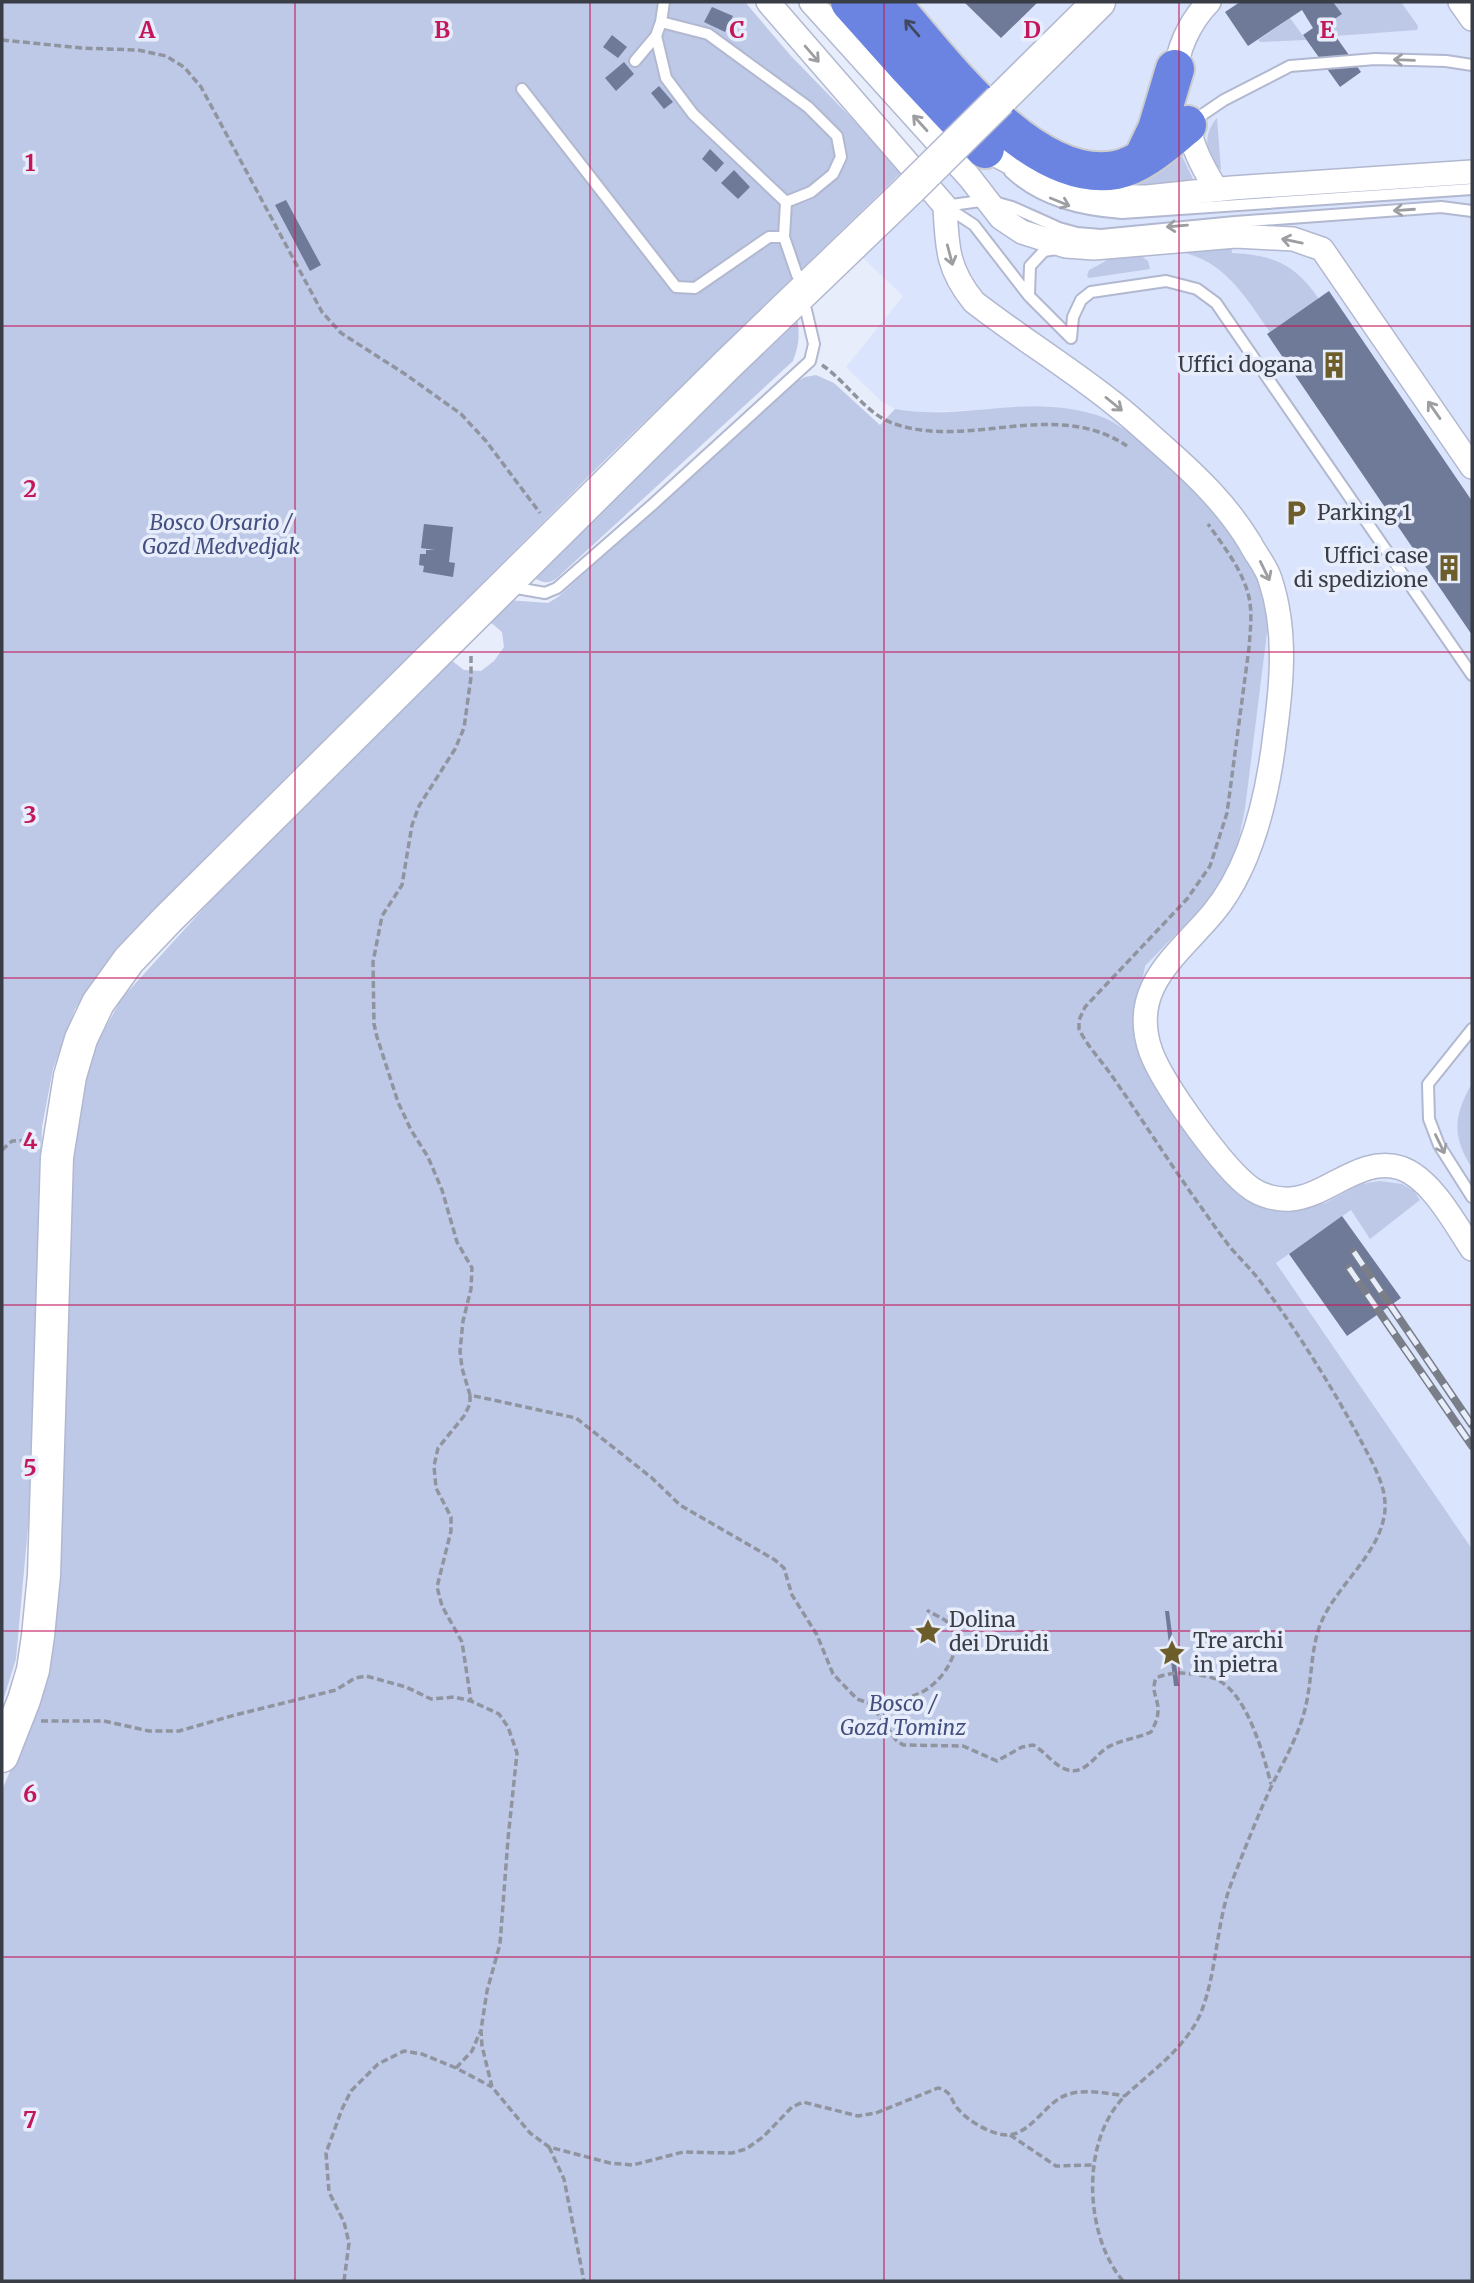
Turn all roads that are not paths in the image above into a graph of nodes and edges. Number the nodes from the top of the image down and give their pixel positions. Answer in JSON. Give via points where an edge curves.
{"nodes":[{"id":1,"x":664,"y":2,"type":"edge"},
{"id":2,"x":768,"y":2,"type":"edge"},
{"id":3,"x":811,"y":2,"type":"edge"},
{"id":4,"x":850,"y":2,"type":"edge"},
{"id":5,"x":890,"y":2,"type":"edge"},
{"id":6,"x":1099,"y":2,"type":"edge"},
{"id":7,"x":1209,"y":2,"type":"edge"},
{"id":8,"x":1460,"y":2,"type":"edge"},
{"id":9,"x":1472,"y":19,"type":"edge"},
{"id":10,"x":661,"y":22,"type":"junction"},
{"id":11,"x":656,"y":36,"type":"junction"},
{"id":12,"x":635,"y":61,"type":"dead end"},
{"id":13,"x":1472,"y":65,"type":"edge"},
{"id":14,"x":1175,"y":69,"type":"junction"},
{"id":15,"x":522,"y":89,"type":"dead end"},
{"id":16,"x":1187,"y":125,"type":"junction"},
{"id":17,"x":985,"y":149,"type":"junction"},
{"id":18,"x":1143,"y":158,"type":"junction"},
{"id":19,"x":1472,"y":172,"type":"edge"},
{"id":20,"x":1472,"y":188,"type":"edge"},
{"id":21,"x":1216,"y":189,"type":"junction"},
{"id":22,"x":987,"y":200,"type":"junction"},
{"id":23,"x":786,"y":202,"type":"junction"},
{"id":24,"x":945,"y":206,"type":"junction"},
{"id":25,"x":1472,"y":211,"type":"edge"},
{"id":26,"x":784,"y":237,"type":"junction"},
{"id":27,"x":1066,"y":246,"type":"junction"},
{"id":28,"x":797,"y":275,"type":"dead end"},
{"id":29,"x":1029,"y":296,"type":"junction"},
{"id":30,"x":806,"y":310,"type":"dead end"},
{"id":31,"x":1472,"y":467,"type":"edge"},
{"id":32,"x":505,"y":586,"type":"junction"},
{"id":33,"x":1472,"y":675,"type":"edge"},
{"id":34,"x":1472,"y":1029,"type":"edge"},
{"id":35,"x":1472,"y":1198,"type":"edge"},
{"id":36,"x":1472,"y":1249,"type":"edge"},
{"id":37,"x":2,"y":1756,"type":"edge"}],
"edges":[{"from":1,"to":10,"type":"lane"},
{"from":2,"to":24,"type":"street","one_way":true},
{"from":22,"to":3,"type":"street","one_way":true},
{"from":4,"to":17,"type":"highway"},
{"from":18,"to":5,"type":"highway","one_way":true,"via":[[1117,170],[1097,172],[1037,152],[967,90]]},
{"from":6,"to":32,"type":"street","bridge":true},
{"from":7,"to":14,"type":"street","via":[[1189,32]]},
{"from":8,"to":9,"type":"street"},
{"from":10,"to":11,"type":"lane"},
{"from":10,"to":23,"type":"lane","via":[[708,33],[808,107],[837,136],[841,157],[833,174],[811,192]]},
{"from":11,"to":12,"type":"lane"},
{"from":11,"to":23,"type":"lane","via":[[666,78],[693,114]]},
{"from":13,"to":16,"type":"lane","one_way":true,"via":[[1375,59],[1290,66]]},
{"from":14,"to":16,"type":"street"},
{"from":14,"to":18,"type":"highway"},
{"from":15,"to":26,"type":"lane","via":[[676,287],[695,288],[769,237]]},
{"from":16,"to":18,"type":"highway"},
{"from":16,"to":21,"type":"street","via":[[1199,164]]},
{"from":17,"to":20,"type":"lane","one_way":true,"via":[[1016,177],[1052,198],[1084,209],[1122,214]]},
{"from":17,"to":21,"type":"street","via":[[1035,178],[1097,197]]},
{"from":19,"to":21,"type":"street"},
{"from":22,"to":24,"type":"lane"},
{"from":25,"to":22,"type":"lane","one_way":true,"via":[[1441,207],[1101,235],[1059,228]]},
{"from":22,"to":27,"type":"street","via":[[1001,218],[1021,232]]},
{"from":23,"to":26,"type":"lane"},
{"from":24,"to":29,"type":"lane","via":[[974,225]]},
{"from":24,"to":36,"type":"street","one_way":true,"via":[[947,248],[958,282],[974,302],[1114,403],[1202,480],[1240,527],[1269,576],[1280,618],[1282,684],[1272,761],[1255,830],[1229,892],[1152,986],[1144,1008],[1153,1056],[1221,1159],[1254,1191],[1292,1199],[1354,1173],[1400,1168],[1438,1199]]},
{"from":26,"to":28,"type":"lane"},
{"from":27,"to":29,"type":"lane","via":[[1044,251],[1030,266]]},
{"from":31,"to":27,"type":"street","one_way":true,"via":[[1322,249],[1293,239],[1236,236],[1094,248]]},
{"from":29,"to":33,"type":"lane","via":[[1070,338],[1073,317],[1091,292],[1166,281],[1197,289],[1216,303]]},
{"from":30,"to":32,"type":"lane","via":[[814,344],[810,361],[556,588],[545,593]]},
{"from":32,"to":37,"type":"street","via":[[129,960],[97,1003],[81,1039],[69,1076],[57,1157],[44,1575],[33,1670]]},
{"from":34,"to":35,"type":"lane","one_way":true,"via":[[1428,1084],[1429,1119],[1439,1145]]}]}
